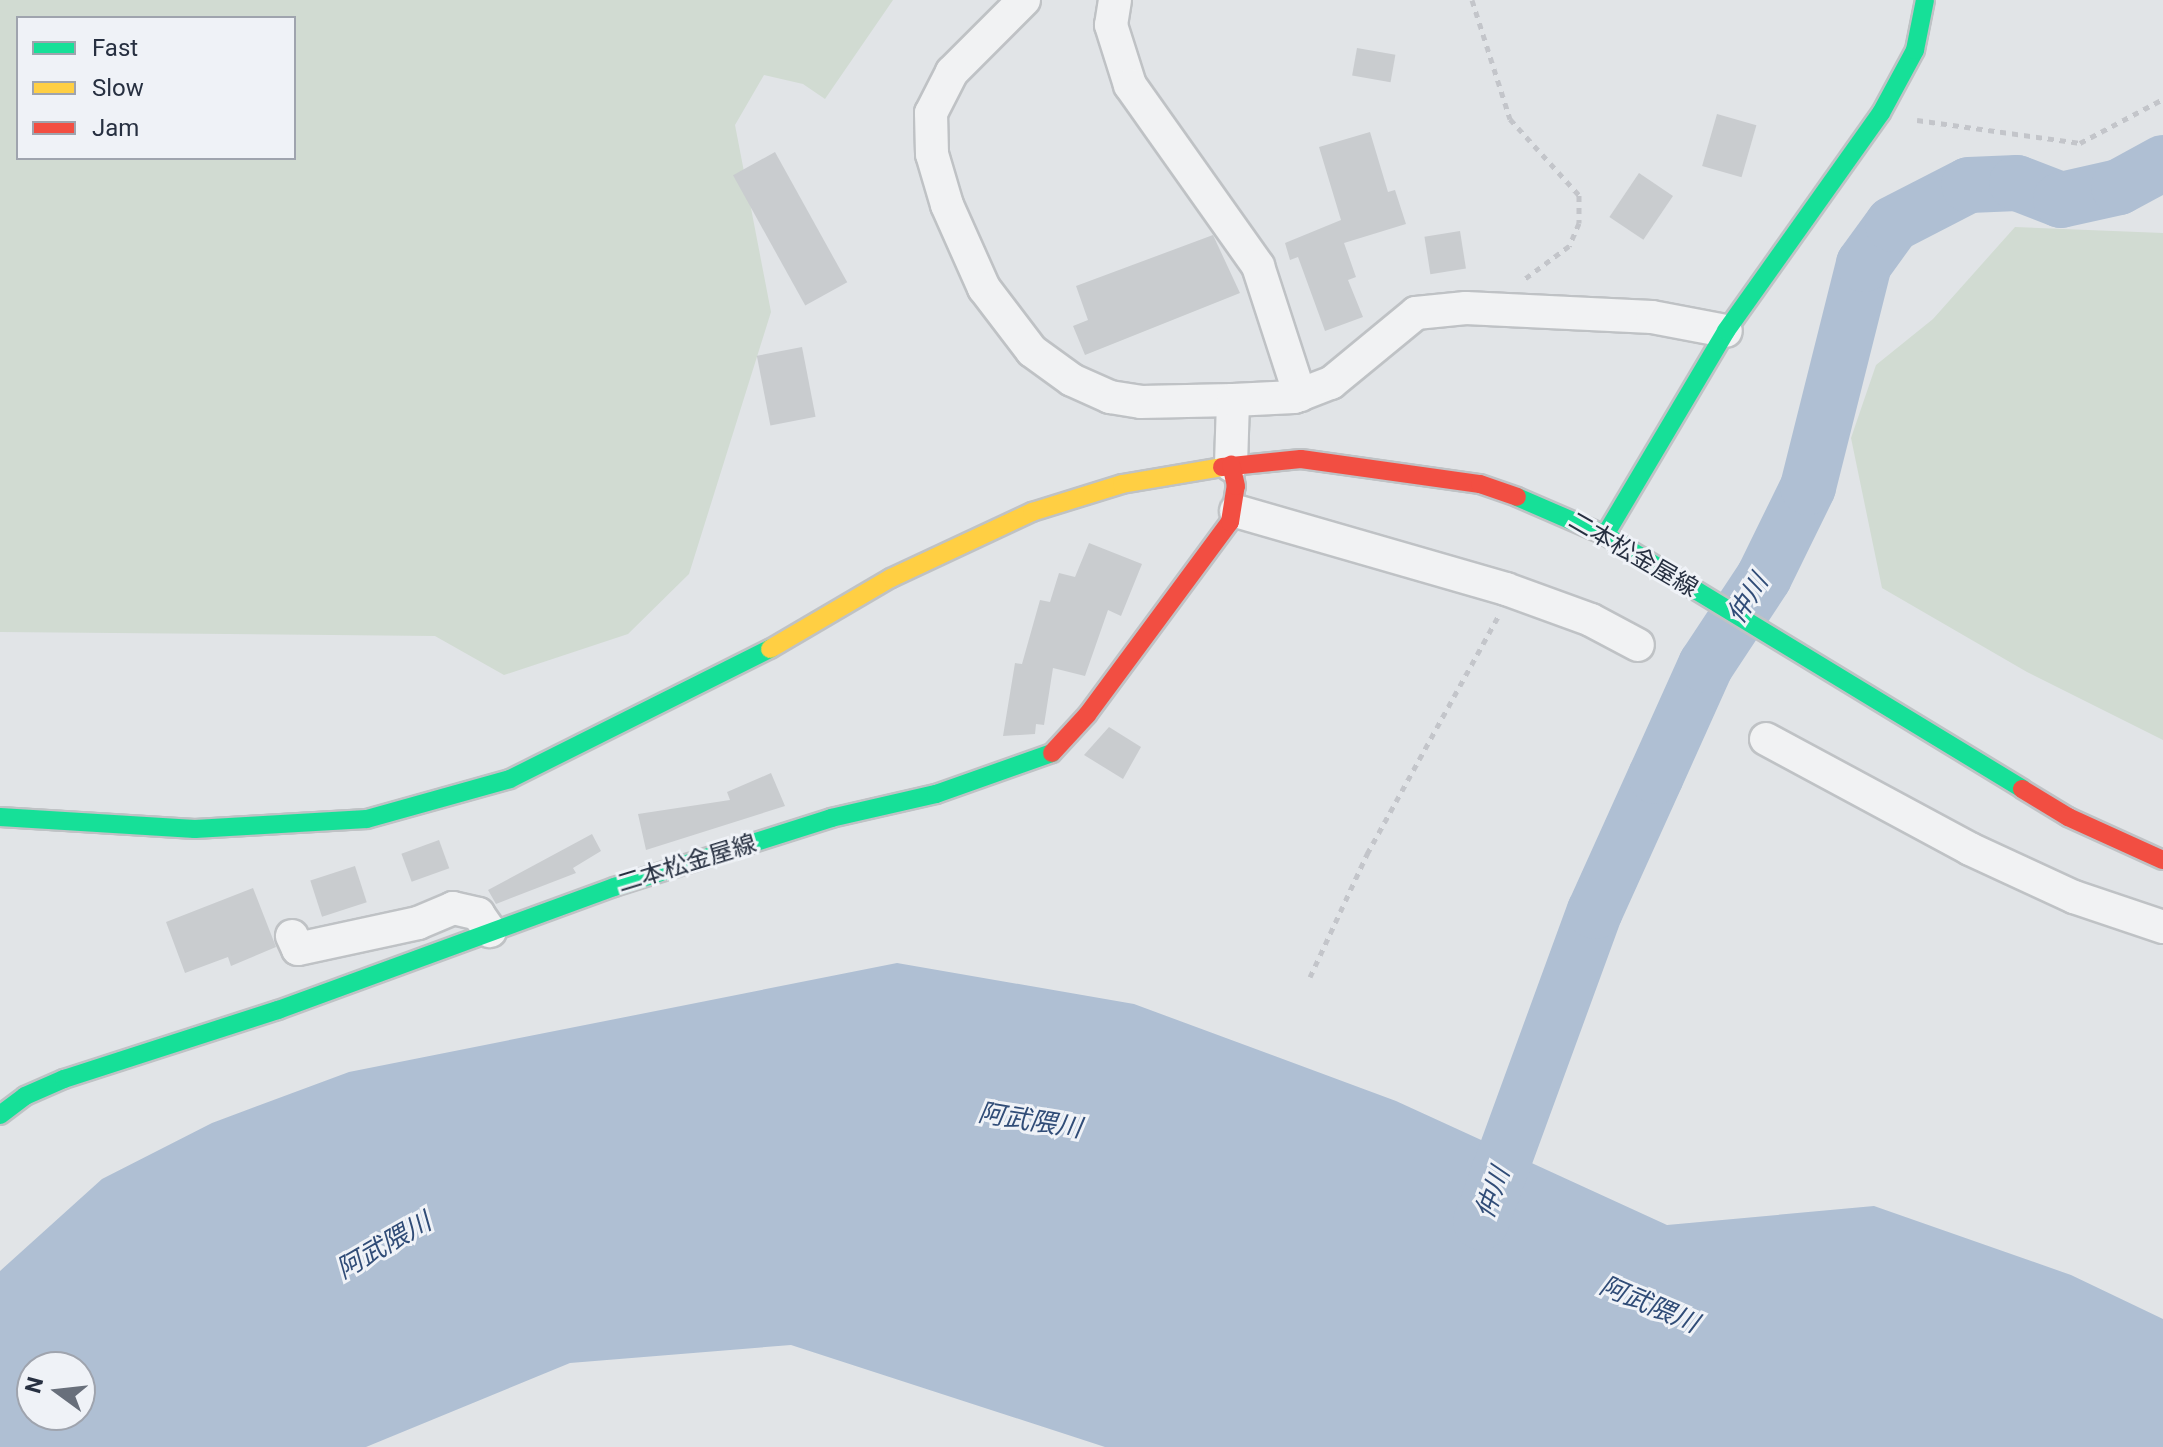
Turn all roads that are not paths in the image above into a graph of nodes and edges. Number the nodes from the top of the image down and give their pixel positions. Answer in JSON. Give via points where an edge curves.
{"nodes":[{"id":1,"x":1024,"y":0,"type":"edge"},
{"id":2,"x":1115,"y":0,"type":"edge"},
{"id":3,"x":1925,"y":0,"type":"edge"},
{"id":4,"x":1726,"y":331,"type":"junction"},
{"id":5,"x":1300,"y":395,"type":"junction"},
{"id":6,"x":1233,"y":400,"type":"junction"},
{"id":7,"x":1231,"y":465,"type":"junction"},
{"id":8,"x":1236,"y":511,"type":"junction"},
{"id":9,"x":1605,"y":535,"type":"junction"},
{"id":10,"x":1638,"y":645,"type":"dead end"},
{"id":11,"x":1766,"y":739,"type":"dead end"},
{"id":12,"x":0,"y":817,"type":"edge"},
{"id":13,"x":2163,"y":860,"type":"edge"},
{"id":14,"x":2163,"y":927,"type":"edge"},
{"id":15,"x":490,"y":931,"type":"junction"},
{"id":16,"x":292,"y":936,"type":"dead end"},
{"id":17,"x":0,"y":1115,"type":"edge"}],
"edges":[{"from":1,"to":6,"type":"street","via":[[952,72],[931,113],[932,154],[947,205],[984,288],[1032,351],[1072,380],[1110,397],[1141,402]]},
{"from":2,"to":5,"type":"street","via":[[1111,25],[1130,85],[1258,266],[1286,339]]},
{"from":3,"to":4,"type":"main road","via":[[1915,50],[1881,113]]},
{"from":4,"to":5,"type":"street","via":[[1677,319],[1485,309],[1416,313],[1331,383]]},
{"from":4,"to":9,"type":"main road"},
{"from":5,"to":6,"type":"street"},
{"from":6,"to":7,"type":"street"},
{"from":7,"to":8,"type":"main road"},
{"from":7,"to":9,"type":"main road","name":"二本松金屋線","via":[[1314,460],[1480,484]]},
{"from":7,"to":12,"type":"main road","name":"二本松金屋線","via":[[1076,496],[995,527],[831,609],[739,667],[510,779],[435,803],[367,819],[195,829]]},
{"from":8,"to":10,"type":"street","via":[[1506,589],[1591,620]]},
{"from":8,"to":15,"type":"main road","name":"二本松金屋線","via":[[1087,715],[1049,756],[936,794],[831,818],[642,877]]},
{"from":9,"to":13,"type":"main road","name":"二本松金屋線","via":[[2068,817]]},
{"from":11,"to":14,"type":"street","via":[[1970,849],[2074,897]]},
{"from":15,"to":16,"type":"street","via":[[478,914],[453,908],[418,923],[298,949]]},
{"from":15,"to":17,"type":"main road","name":"二本松金屋線","via":[[278,1010],[64,1079],[25,1096]]}]}
